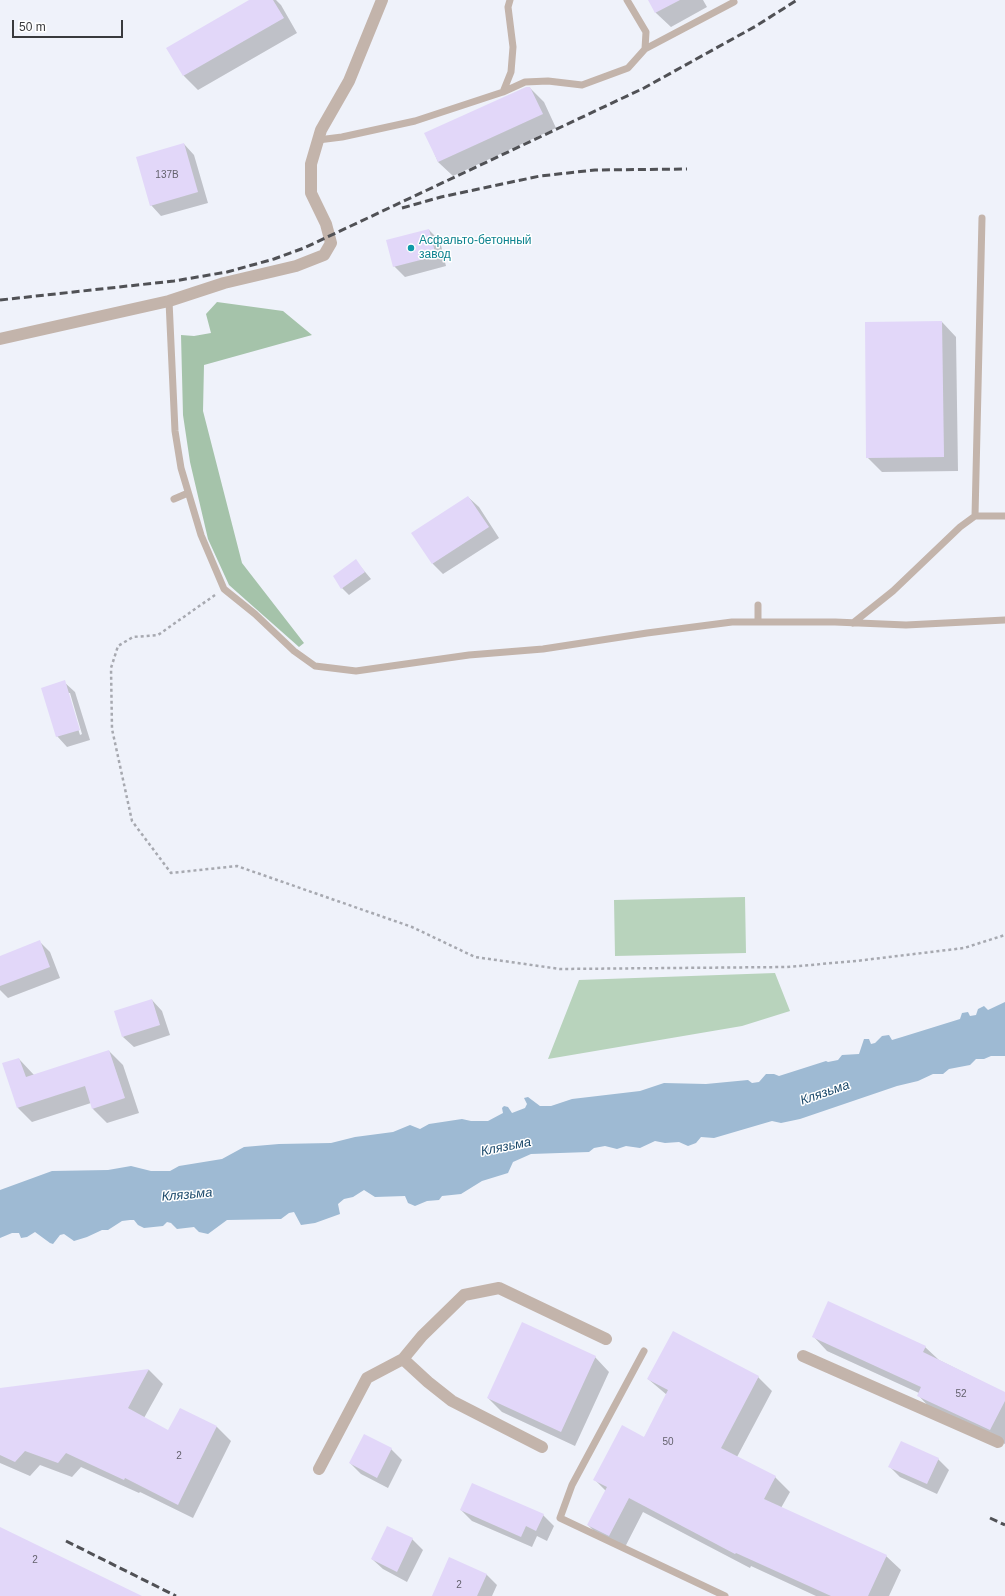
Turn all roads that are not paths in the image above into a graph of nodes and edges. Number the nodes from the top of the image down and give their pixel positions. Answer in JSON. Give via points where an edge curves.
{"nodes":[{"id":1,"x":382,"y":0,"type":"edge"},
{"id":2,"x":510,"y":0,"type":"edge"},
{"id":3,"x":627,"y":0,"type":"edge"},
{"id":4,"x":734,"y":2,"type":"dead end"},
{"id":5,"x":645,"y":49,"type":"junction"},
{"id":6,"x":503,"y":92,"type":"junction"},
{"id":7,"x":318,"y":140,"type":"junction"},
{"id":8,"x":982,"y":218,"type":"dead end"},
{"id":9,"x":169,"y":302,"type":"junction"},
{"id":10,"x":0,"y":339,"type":"edge"},
{"id":11,"x":188,"y":493,"type":"junction"},
{"id":12,"x":174,"y":499,"type":"dead end"},
{"id":13,"x":975,"y":516,"type":"junction"},
{"id":14,"x":1005,"y":516,"type":"edge"},
{"id":15,"x":758,"y":605,"type":"dead end"},
{"id":16,"x":1005,"y":620,"type":"edge"},
{"id":17,"x":758,"y":622,"type":"junction"},
{"id":18,"x":853,"y":623,"type":"junction"},
{"id":19,"x":606,"y":1339,"type":"dead end"},
{"id":20,"x":644,"y":1350,"type":"dead end"},
{"id":21,"x":803,"y":1356,"type":"dead end"},
{"id":22,"x":402,"y":1359,"type":"junction"},
{"id":23,"x":998,"y":1442,"type":"dead end"},
{"id":24,"x":542,"y":1447,"type":"dead end"},
{"id":25,"x":319,"y":1469,"type":"dead end"},
{"id":26,"x":725,"y":1596,"type":"edge"}],
"edges":[{"from":1,"to":7,"type":"street","via":[[349,81]]},
{"from":2,"to":6,"type":"lane","via":[[508,7],[513,47],[511,72]]},
{"from":3,"to":5,"type":"lane","via":[[646,32]]},
{"from":4,"to":5,"type":"lane"},
{"from":5,"to":6,"type":"lane","via":[[628,68],[582,85],[548,81],[525,82]]},
{"from":6,"to":7,"type":"lane","via":[[414,121]]},
{"from":7,"to":9,"type":"street","via":[[311,164],[312,193],[326,224],[331,244],[324,255],[296,266],[224,283]]},
{"from":8,"to":13,"type":"lane"},
{"from":9,"to":10,"type":"street"},
{"from":9,"to":11,"type":"lane","via":[[175,431]]},
{"from":11,"to":12,"type":"lane"},
{"from":11,"to":17,"type":"lane","via":[[200,536],[224,589],[294,651],[315,666],[356,671],[468,655],[543,649],[732,622]]},
{"from":13,"to":14,"type":"lane"},
{"from":13,"to":18,"type":"lane","via":[[960,527],[893,591]]},
{"from":15,"to":17,"type":"lane"},
{"from":16,"to":18,"type":"lane","via":[[906,625]]},
{"from":17,"to":18,"type":"lane"},
{"from":19,"to":22,"type":"street","via":[[499,1288],[464,1295]]},
{"from":20,"to":26,"type":"lane","via":[[572,1485],[560,1518]]},
{"from":21,"to":23,"type":"street"},
{"from":22,"to":24,"type":"street","via":[[452,1401]]},
{"from":22,"to":25,"type":"street","via":[[367,1378]]}]}
